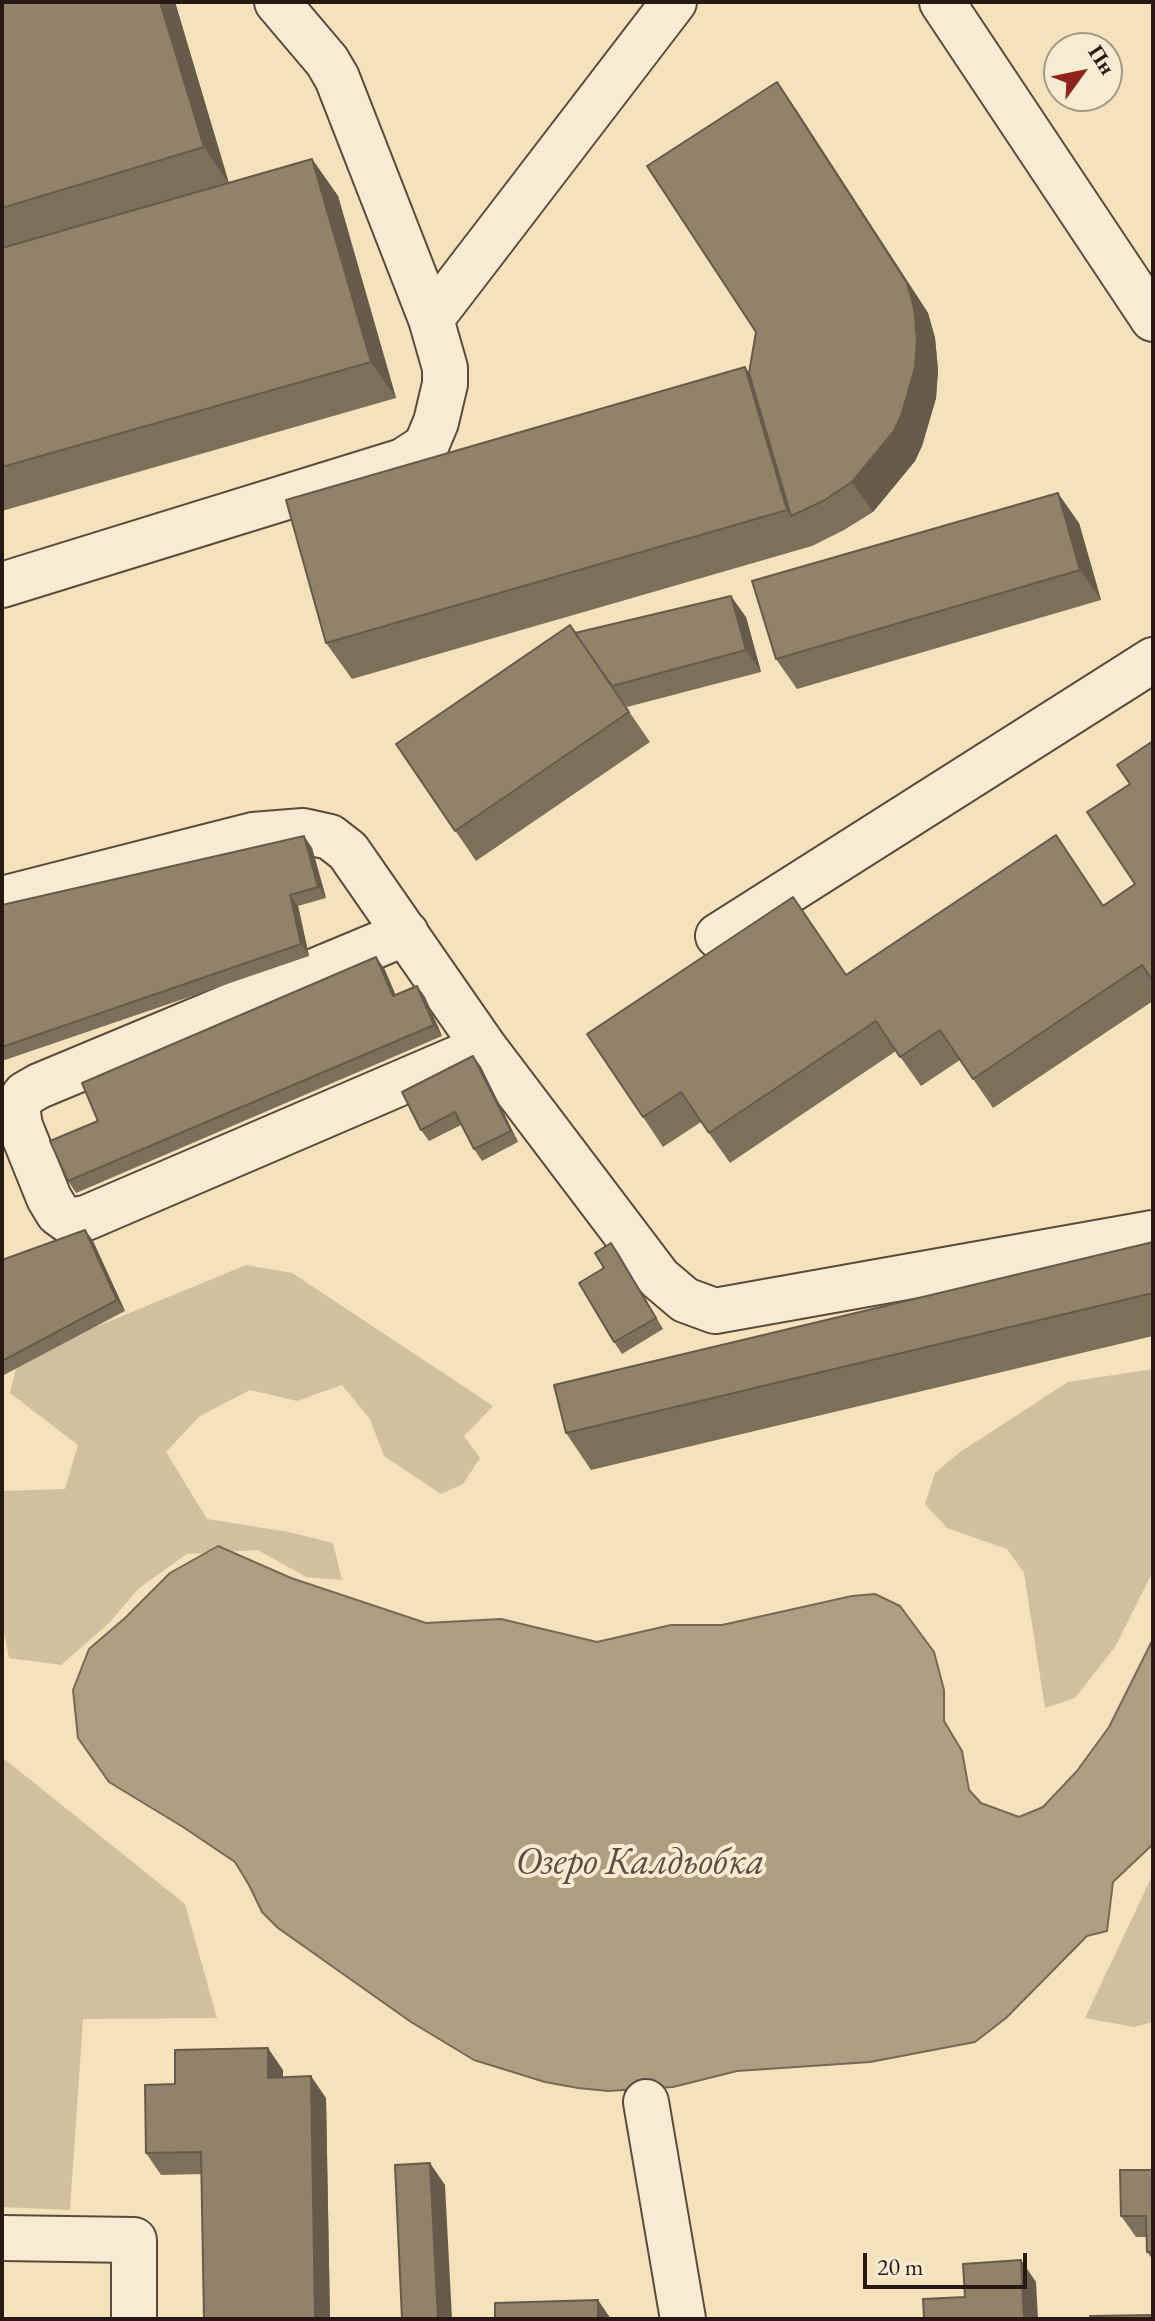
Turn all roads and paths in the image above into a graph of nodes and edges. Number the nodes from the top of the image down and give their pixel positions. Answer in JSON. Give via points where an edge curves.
{"nodes":[{"id":1,"x":277,"y":2,"type":"edge"},
{"id":2,"x":674,"y":2,"type":"edge"},
{"id":3,"x":942,"y":2,"type":"edge"},
{"id":4,"x":431,"y":319,"type":"junction"},
{"id":5,"x":1153,"y":319,"type":"edge"},
{"id":6,"x":2,"y":585,"type":"edge"},
{"id":7,"x":1153,"y":660,"type":"edge"},
{"id":8,"x":2,"y":899,"type":"edge"},
{"id":9,"x":406,"y":933,"type":"junction"},
{"id":10,"x":718,"y":936,"type":"dead end"},
{"id":11,"x":484,"y":1047,"type":"junction"},
{"id":12,"x":1153,"y":1233,"type":"edge"},
{"id":13,"x":646,"y":2102,"type":"dead end"},
{"id":14,"x":2,"y":2238,"type":"edge"},
{"id":15,"x":134,"y":2319,"type":"edge"},
{"id":16,"x":683,"y":2319,"type":"edge"}],
"edges":[{"from":1,"to":4,"type":"street","via":[[337,78]]},
{"from":2,"to":4,"type":"street"},
{"from":3,"to":5,"type":"street"},
{"from":4,"to":6,"type":"street","via":[[445,384],[426,446],[403,461]]},
{"from":7,"to":10,"type":"street"},
{"from":8,"to":9,"type":"street","via":[[253,835],[303,831],[330,837],[348,851]]},
{"from":9,"to":11,"type":"street"},
{"from":9,"to":11,"type":"street","via":[[25,1094],[17,1107],[20,1126],[58,1213],[69,1221],[86,1218]]},
{"from":11,"to":12,"type":"street","via":[[659,1278],[685,1300],[715,1311]]},
{"from":13,"to":16,"type":"street"},
{"from":14,"to":15,"type":"street","via":[[134,2240]]}]}
